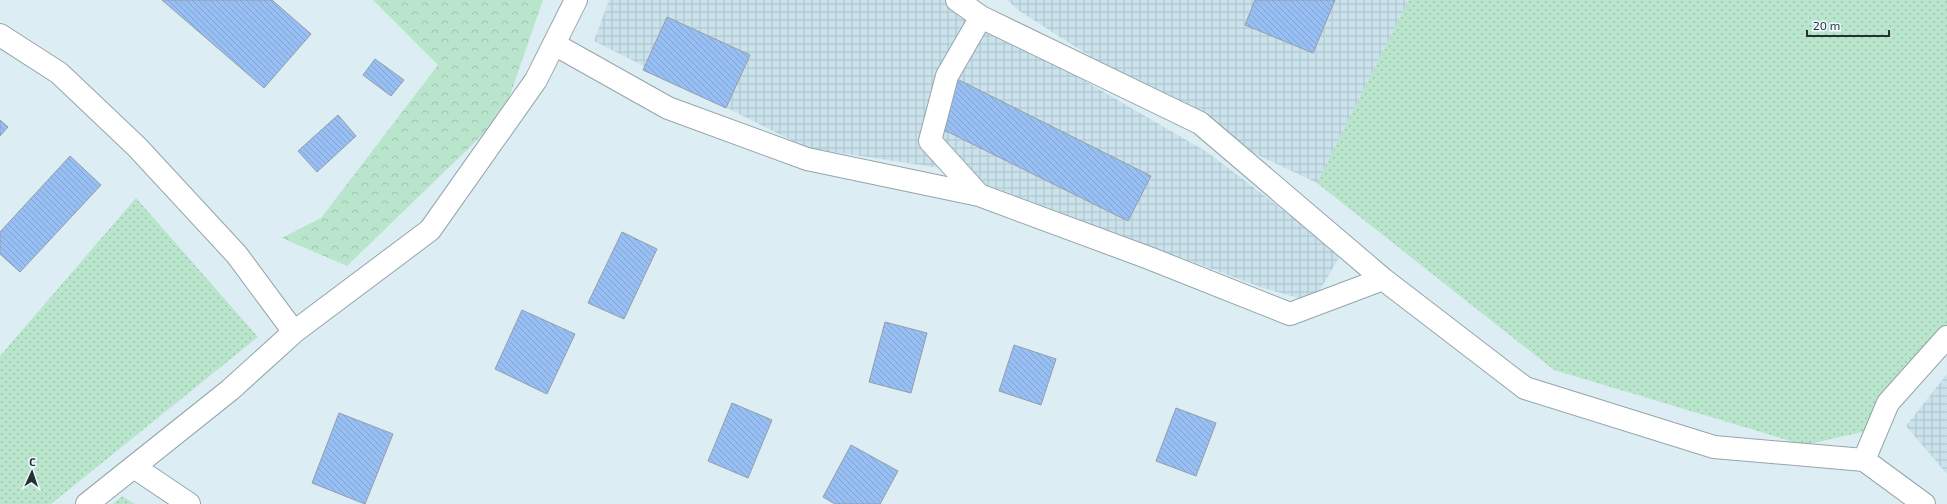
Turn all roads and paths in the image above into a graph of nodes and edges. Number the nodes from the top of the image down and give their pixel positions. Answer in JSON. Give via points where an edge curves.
{"nodes":[{"id":1,"x":576,"y":0,"type":"edge"},
{"id":2,"x":957,"y":0,"type":"edge"},
{"id":3,"x":980,"y":17,"type":"junction"},
{"id":4,"x":0,"y":35,"type":"edge"},
{"id":5,"x":554,"y":44,"type":"junction"},
{"id":6,"x":979,"y":195,"type":"junction"},
{"id":7,"x":1383,"y":279,"type":"junction"},
{"id":8,"x":294,"y":332,"type":"junction"},
{"id":9,"x":1947,"y":338,"type":"edge"},
{"id":10,"x":1864,"y":460,"type":"junction"},
{"id":11,"x":134,"y":467,"type":"junction"},
{"id":12,"x":87,"y":504,"type":"edge"},
{"id":13,"x":189,"y":504,"type":"edge"},
{"id":14,"x":1924,"y":504,"type":"edge"}],
"edges":[{"from":1,"to":5,"type":"street"},
{"from":2,"to":3,"type":"street"},
{"from":3,"to":6,"type":"street","via":[[947,76],[930,142]]},
{"from":3,"to":7,"type":"street","via":[[1200,123]]},
{"from":4,"to":8,"type":"street","via":[[59,73],[137,147],[237,255]]},
{"from":5,"to":6,"type":"street","via":[[668,108],[807,159]]},
{"from":5,"to":8,"type":"street","via":[[536,80],[430,230]]},
{"from":6,"to":7,"type":"street","via":[[1290,314]]},
{"from":7,"to":10,"type":"street","via":[[1525,388],[1714,447]]},
{"from":8,"to":11,"type":"street","via":[[230,390]]},
{"from":9,"to":10,"type":"street","via":[[1888,403]]},
{"from":10,"to":14,"type":"street"},
{"from":11,"to":12,"type":"street"},
{"from":11,"to":13,"type":"street"}]}
